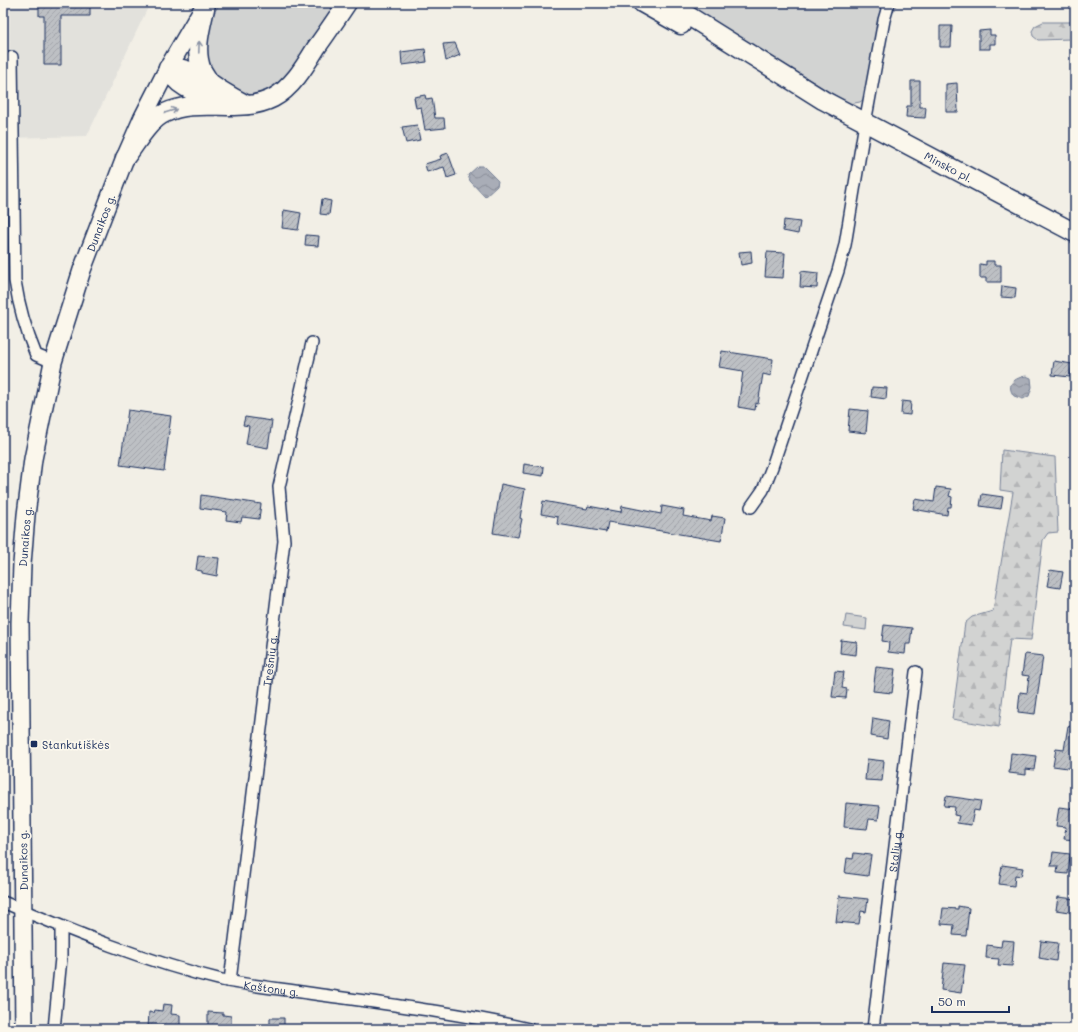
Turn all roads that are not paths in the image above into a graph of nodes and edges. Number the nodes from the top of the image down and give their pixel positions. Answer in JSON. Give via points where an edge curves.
{"nodes":[{"id":1,"x":347,"y":3,"type":"edge"},
{"id":2,"x":642,"y":3,"type":"edge"},
{"id":3,"x":668,"y":3,"type":"edge"},
{"id":4,"x":889,"y":3,"type":"edge"},
{"id":5,"x":206,"y":4,"type":"edge"},
{"id":6,"x":12,"y":56,"type":"dead end"},
{"id":7,"x":168,"y":68,"type":"junction"},
{"id":8,"x":210,"y":83,"type":"junction"},
{"id":9,"x":823,"y":100,"type":"junction"},
{"id":10,"x":239,"y":106,"type":"junction"},
{"id":11,"x":865,"y":123,"type":"junction"},
{"id":12,"x":125,"y":158,"type":"junction"},
{"id":13,"x":1075,"y":233,"type":"edge"},
{"id":14,"x":312,"y":343,"type":"dead end"},
{"id":15,"x":53,"y":362,"type":"junction"},
{"id":16,"x":750,"y":507,"type":"dead end"},
{"id":17,"x":916,"y":672,"type":"dead end"},
{"id":18,"x":3,"y":902,"type":"edge"},
{"id":19,"x":23,"y":911,"type":"junction"},
{"id":20,"x":62,"y":927,"type":"junction"},
{"id":21,"x":230,"y":981,"type":"junction"},
{"id":22,"x":24,"y":1029,"type":"edge"},
{"id":23,"x":54,"y":1029,"type":"edge"},
{"id":24,"x":529,"y":1029,"type":"edge"},
{"id":25,"x":873,"y":1029,"type":"edge"}],
"edges":[{"from":1,"to":10,"type":"highway","via":[[292,83],[273,98]]},
{"from":2,"to":9,"type":"highway","name":"Minsko pl.","via":[[762,71]]},
{"from":3,"to":9,"type":"highway","name":"Minsko pl."},
{"from":4,"to":11,"type":"street"},
{"from":5,"to":7,"type":"main road","name":"Dunaikos g."},
{"from":8,"to":5,"type":"highway","one_way":true,"via":[[202,70],[199,58],[200,34]]},
{"from":6,"to":15,"type":"street","via":[[16,287],[28,336],[36,355]]},
{"from":7,"to":8,"type":"highway","via":[[186,69]]},
{"from":7,"to":10,"type":"highway","via":[[171,75],[183,86]]},
{"from":7,"to":12,"type":"main road","name":"Dunaikos g."},
{"from":8,"to":10,"type":"highway"},
{"from":9,"to":11,"type":"highway","name":"Minsko pl."},
{"from":12,"to":10,"type":"highway","one_way":true,"via":[[154,121],[165,113],[179,108]]},
{"from":11,"to":13,"type":"highway","name":"Minsko pl."},
{"from":11,"to":16,"type":"street","via":[[845,246],[838,272],[772,467],[762,490]]},
{"from":12,"to":15,"type":"main road","name":"Dunaikos g.","via":[[82,270]]},
{"from":14,"to":21,"type":"street","name":"Trešnių g.","via":[[279,487],[284,541]]},
{"from":15,"to":19,"type":"main road","name":"Dunaikos g.","via":[[33,459],[22,564],[20,623]]},
{"from":17,"to":25,"type":"street","name":"Stalių g."},
{"from":18,"to":19,"type":"street","name":"Kaštonų g."},
{"from":19,"to":20,"type":"street","name":"Kaštonų g."},
{"from":19,"to":22,"type":"main road","name":"Dunaikos g."},
{"from":20,"to":21,"type":"street","name":"Kaštonų g.","via":[[175,968]]},
{"from":20,"to":23,"type":"street"},
{"from":21,"to":24,"type":"street","name":"Kaštonų g.","via":[[452,1013]]}]}
